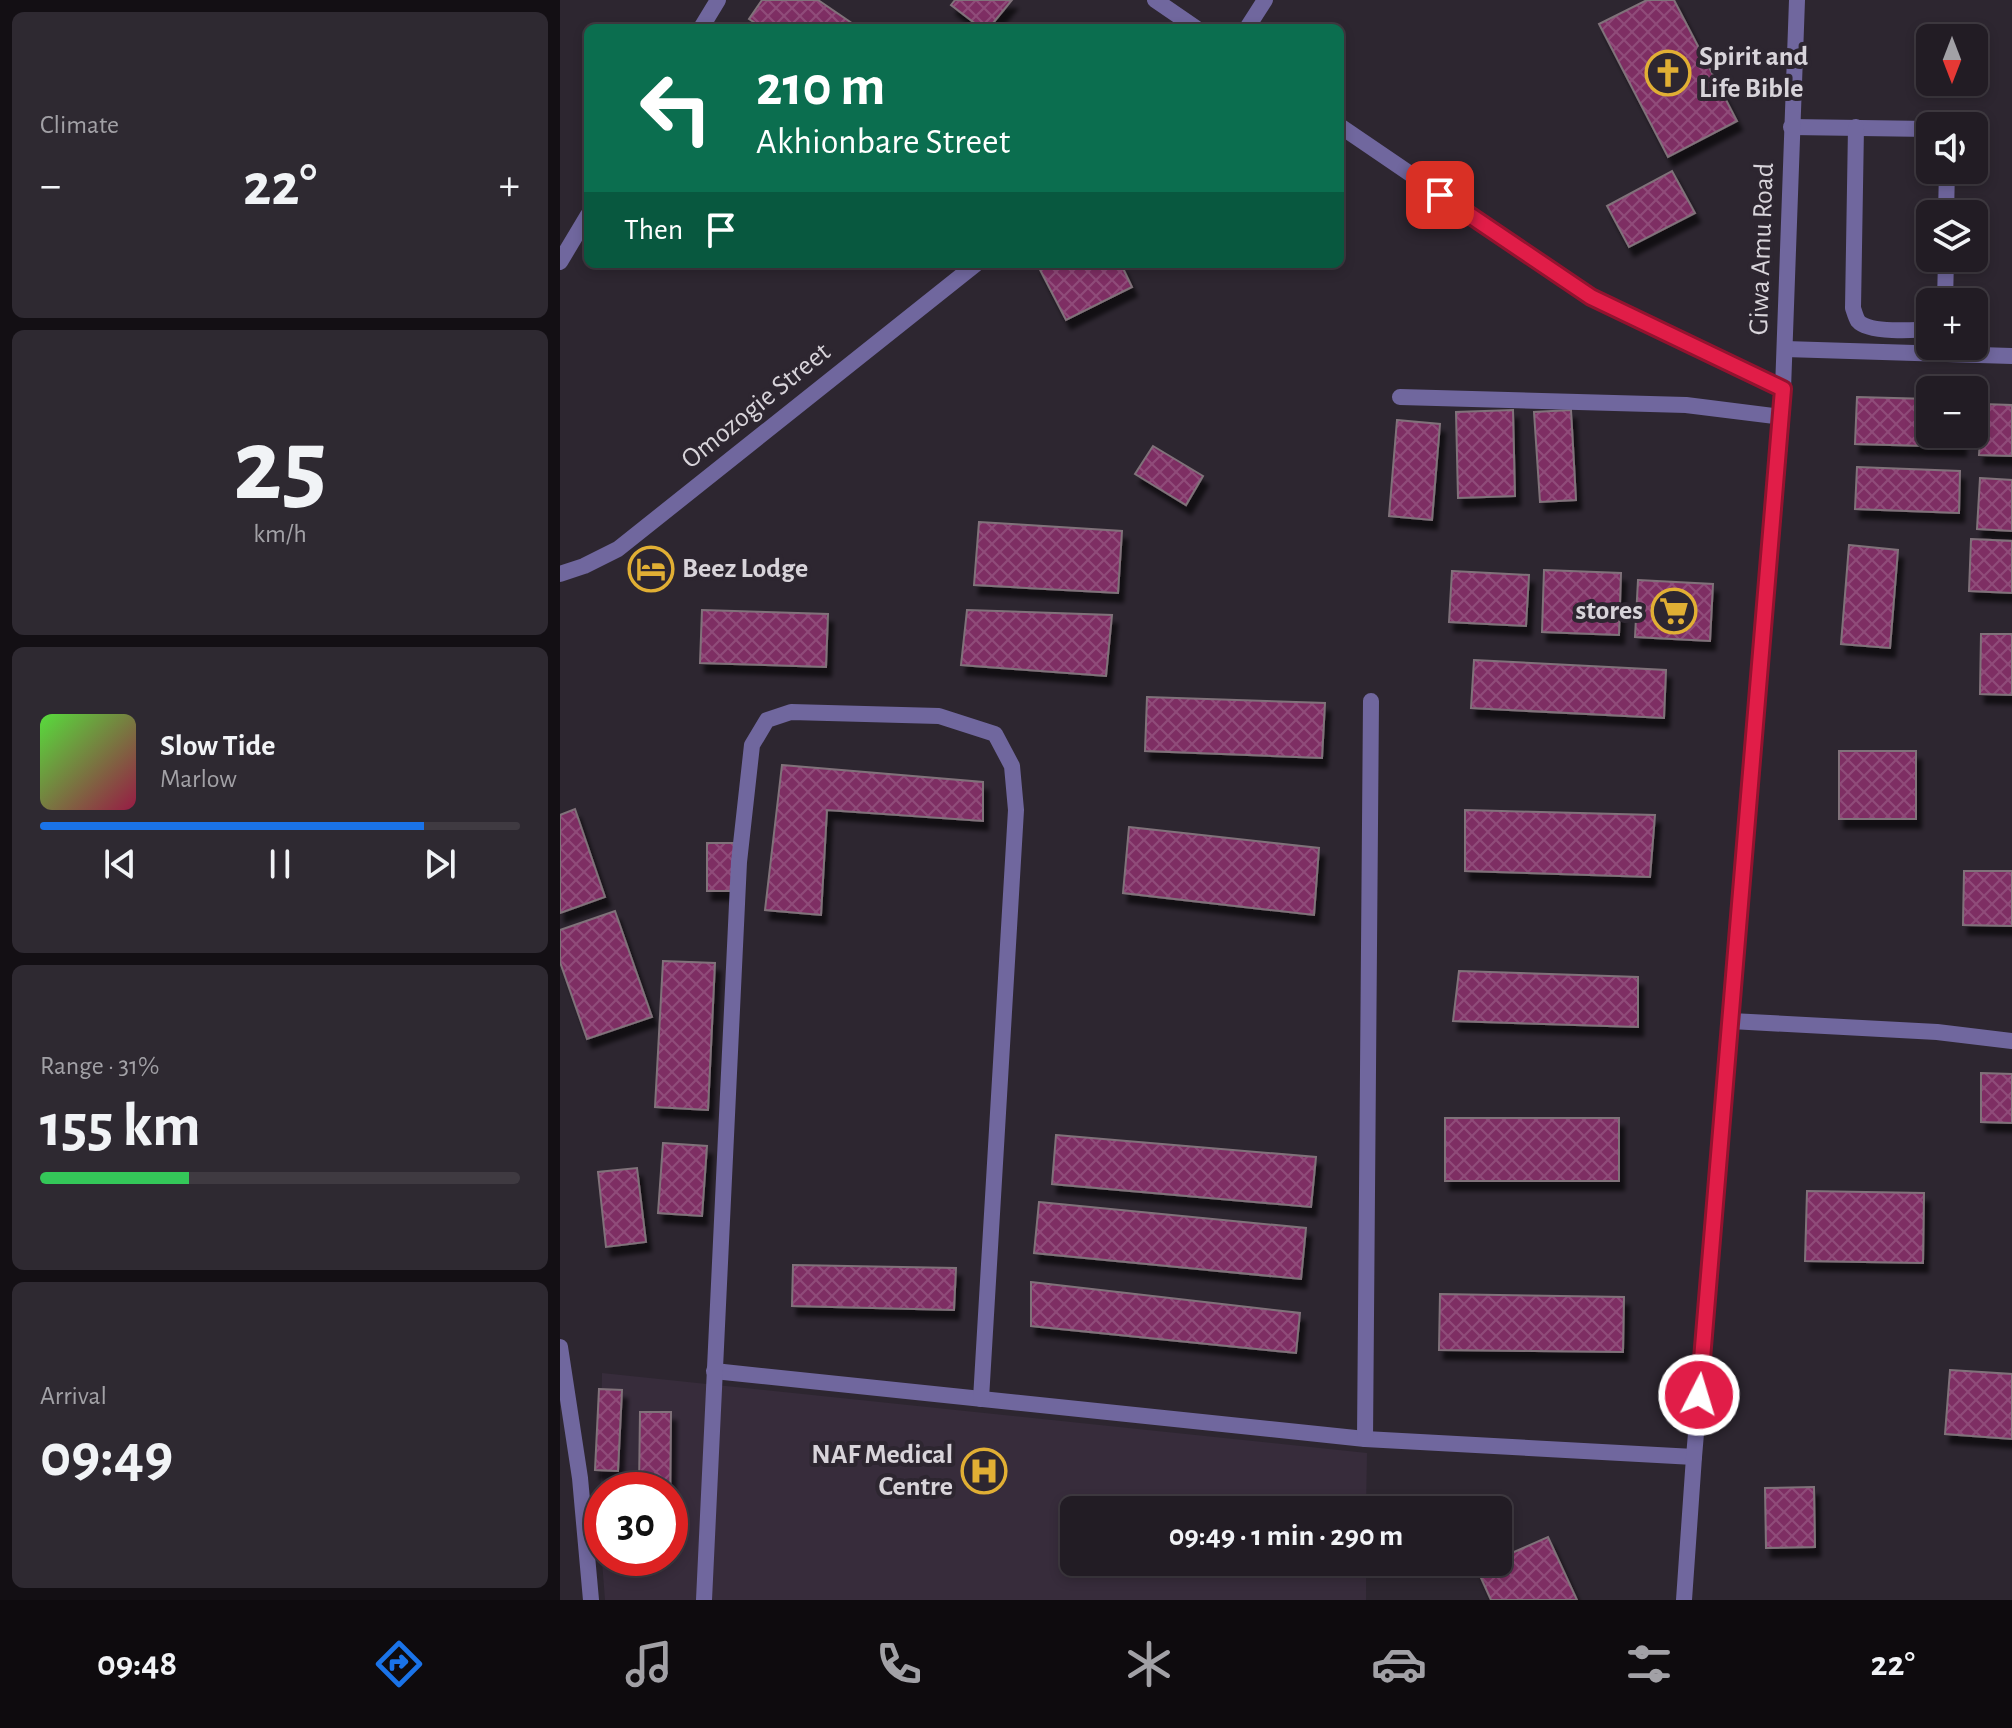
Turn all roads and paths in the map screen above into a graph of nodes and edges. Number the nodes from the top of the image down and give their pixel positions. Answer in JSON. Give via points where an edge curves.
{"nodes":[{"id":1,"x":718,"y":0,"type":"edge"},
{"id":2,"x":1155,"y":0,"type":"edge"},
{"id":3,"x":1265,"y":0,"type":"edge"},
{"id":4,"x":1797,"y":0,"type":"edge"},
{"id":5,"x":703,"y":24,"type":"edge"},
{"id":6,"x":1190,"y":24,"type":"edge"},
{"id":7,"x":1250,"y":24,"type":"edge"},
{"id":8,"x":1791,"y":127,"type":"junction"},
{"id":9,"x":1856,"y":127,"type":"junction"},
{"id":10,"x":1344,"y":129,"type":"edge"},
{"id":11,"x":1916,"y":129,"type":"edge"},
{"id":12,"x":584,"y":222,"type":"edge"},
{"id":13,"x":560,"y":262,"type":"edge"},
{"id":14,"x":971,"y":268,"type":"edge"},
{"id":15,"x":1916,"y":331,"type":"edge"},
{"id":16,"x":1785,"y":349,"type":"junction"},
{"id":17,"x":2012,"y":356,"type":"edge"},
{"id":18,"x":1783,"y":389,"type":"junction"},
{"id":19,"x":1400,"y":397,"type":"dead end"},
{"id":20,"x":1782,"y":417,"type":"junction"},
{"id":21,"x":560,"y":574,"type":"edge"},
{"id":22,"x":1371,"y":701,"type":"dead end"},
{"id":23,"x":1731,"y":1021,"type":"junction"},
{"id":24,"x":2012,"y":1041,"type":"edge"},
{"id":25,"x":560,"y":1347,"type":"edge"},
{"id":26,"x":714,"y":1371,"type":"junction"},
{"id":27,"x":981,"y":1399,"type":"junction"},
{"id":28,"x":1365,"y":1439,"type":"junction"},
{"id":29,"x":1694,"y":1457,"type":"junction"},
{"id":30,"x":591,"y":1600,"type":"edge"},
{"id":31,"x":704,"y":1600,"type":"edge"},
{"id":32,"x":1684,"y":1600,"type":"edge"}],
"edges":[{"from":1,"to":5,"type":"street"},
{"from":2,"to":6,"type":"street"},
{"from":3,"to":7,"type":"street"},
{"from":4,"to":8,"type":"street","name":"Giwa Amu Road"},
{"from":8,"to":9,"type":"street"},
{"from":8,"to":16,"type":"street","name":"Giwa Amu Road"},
{"from":9,"to":11,"type":"street"},
{"from":9,"to":15,"type":"street","via":[[1856,319],[1870,328]]},
{"from":10,"to":18,"type":"street","via":[[1591,297]]},
{"from":12,"to":13,"type":"street"},
{"from":14,"to":21,"type":"street","name":"Omozogie Street","via":[[618,549]]},
{"from":16,"to":17,"type":"street"},
{"from":16,"to":18,"type":"street","name":"Giwa Amu Road"},
{"from":18,"to":20,"type":"street","name":"Giwa Amu Road"},
{"from":19,"to":20,"type":"street","via":[[1686,405]]},
{"from":20,"to":23,"type":"street","name":"Giwa Amu Road"},
{"from":22,"to":28,"type":"street"},
{"from":23,"to":24,"type":"street"},
{"from":23,"to":29,"type":"street","name":"Giwa Amu Road"},
{"from":25,"to":30,"type":"street"},
{"from":26,"to":27,"type":"street"},
{"from":26,"to":27,"type":"street","via":[[739,862],[752,745],[767,720],[791,712],[939,716],[995,734],[1012,766],[1016,810]]},
{"from":26,"to":31,"type":"street"},
{"from":27,"to":28,"type":"street"},
{"from":28,"to":29,"type":"street"},
{"from":29,"to":32,"type":"street","name":"Giwa Amu Road"}]}
